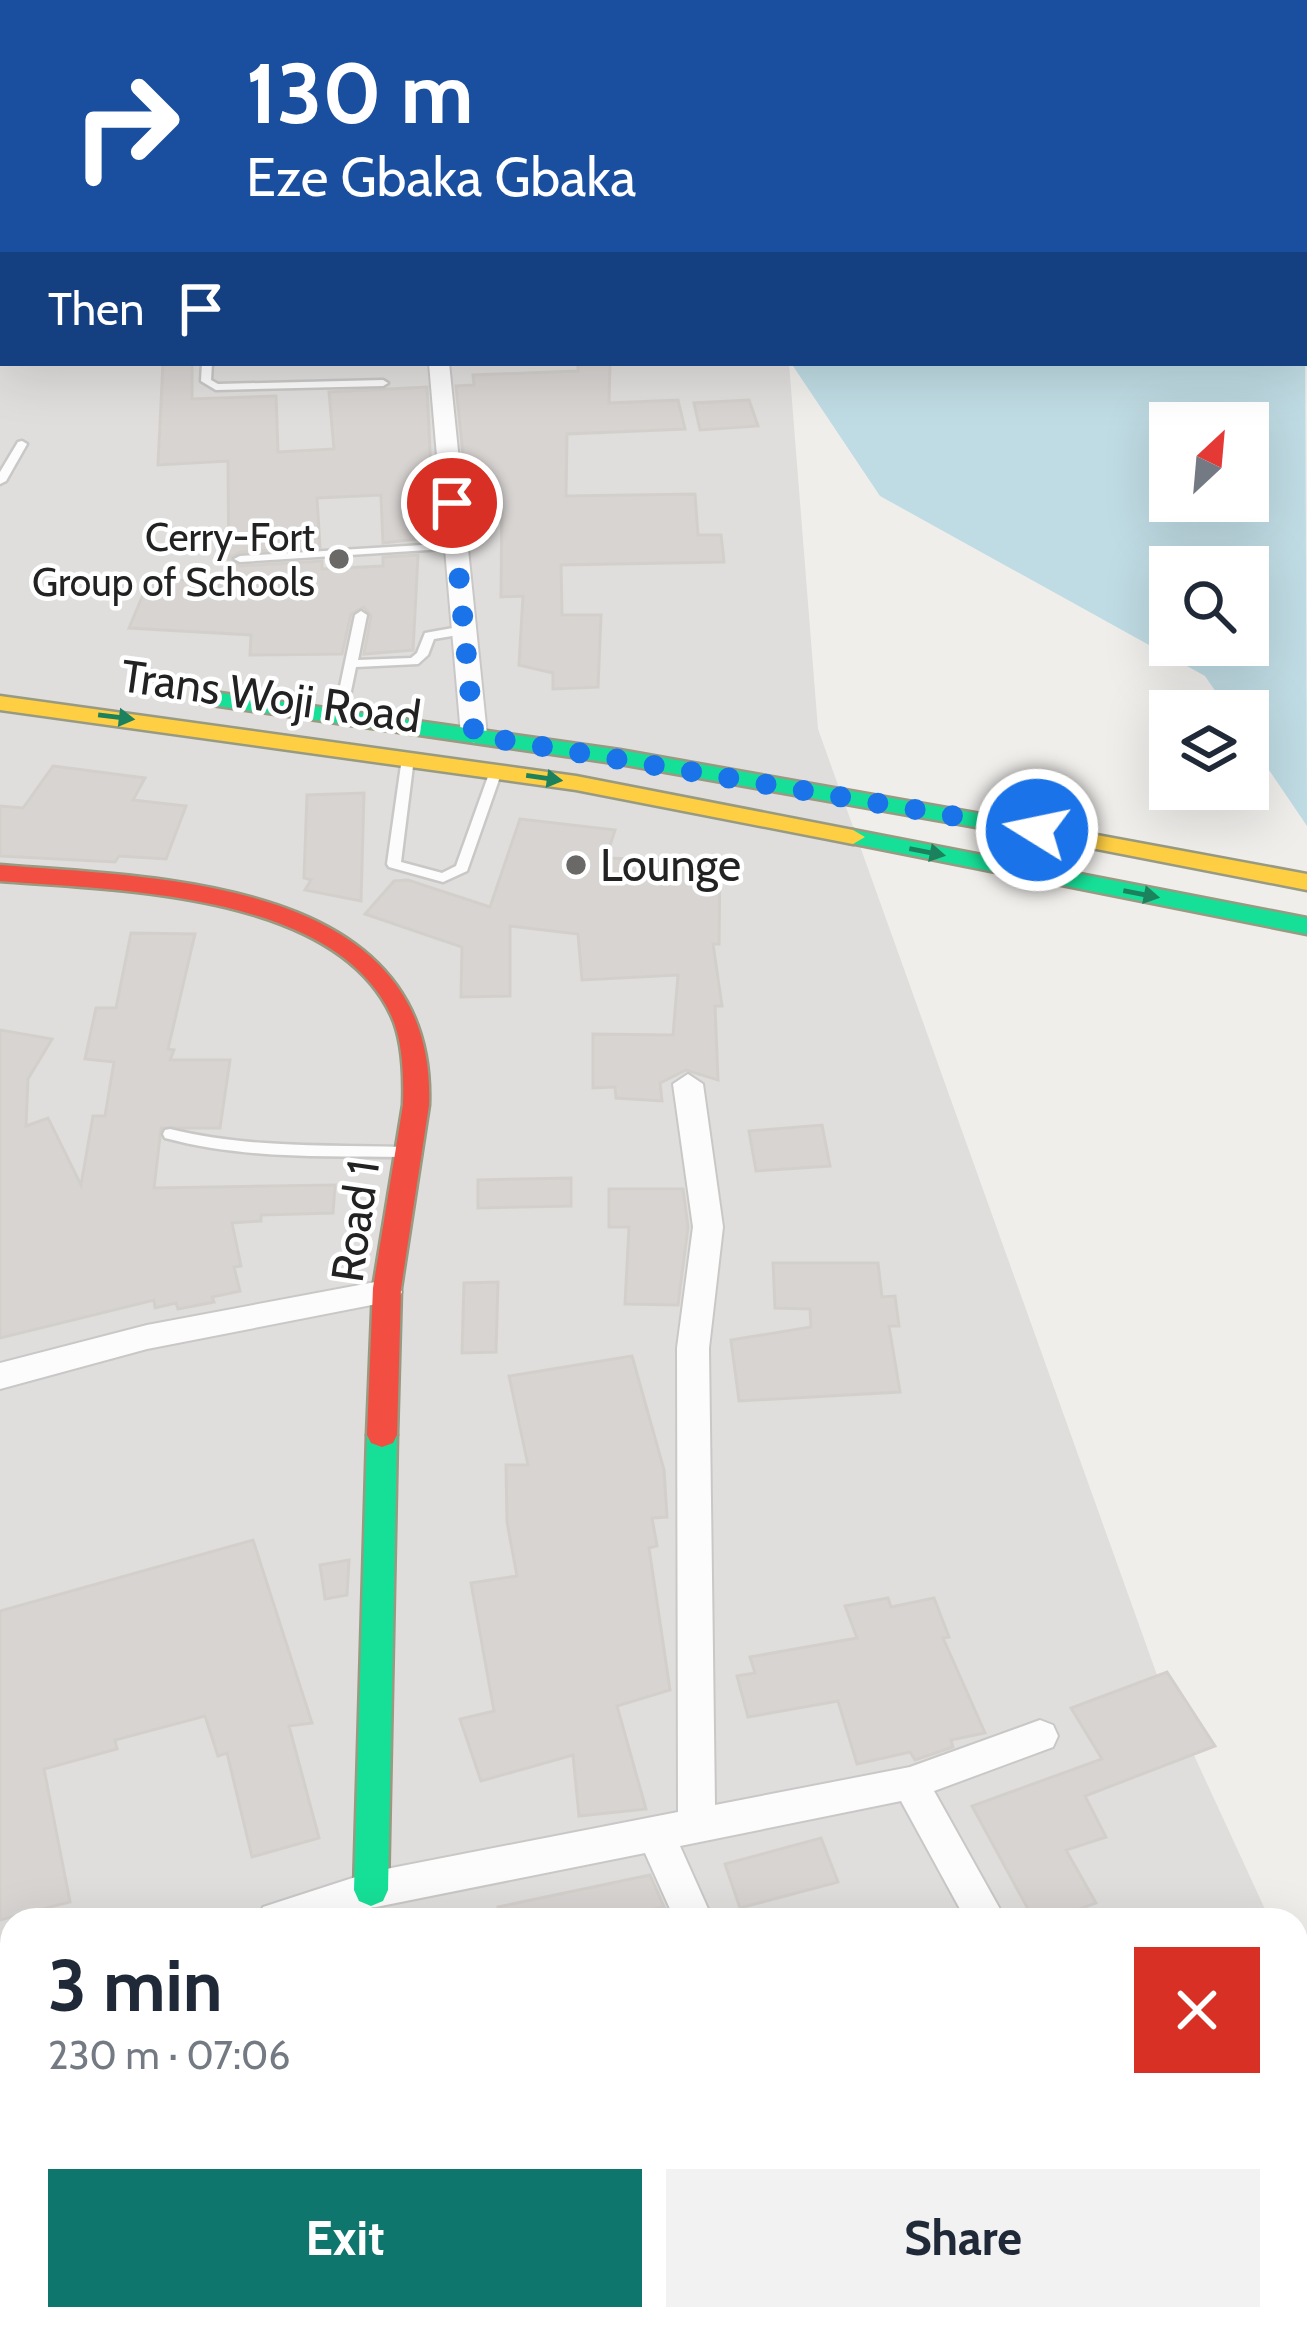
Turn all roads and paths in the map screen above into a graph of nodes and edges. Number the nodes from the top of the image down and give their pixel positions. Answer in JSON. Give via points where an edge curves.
{"nodes":[{"id":1,"x":207,"y":366,"type":"edge"},
{"id":2,"x":439,"y":366,"type":"edge"},
{"id":3,"x":382,"y":383,"type":"dead end"},
{"id":4,"x":22,"y":444,"type":"dead end"},
{"id":5,"x":0,"y":482,"type":"edge"},
{"id":6,"x":456,"y":546,"type":"junction"},
{"id":7,"x":240,"y":559,"type":"dead end"},
{"id":8,"x":361,"y":614,"type":"dead end"},
{"id":9,"x":464,"y":630,"type":"junction"},
{"id":10,"x":351,"y":664,"type":"junction"},
{"id":11,"x":167,"y":693,"type":"dead end"},
{"id":12,"x":0,"y":703,"type":"edge"},
{"id":13,"x":340,"y":715,"type":"junction"},
{"id":14,"x":474,"y":735,"type":"junction"},
{"id":15,"x":408,"y":758,"type":"junction"},
{"id":16,"x":496,"y":771,"type":"junction"},
{"id":17,"x":0,"y":873,"type":"edge"},
{"id":18,"x":1307,"y":882,"type":"edge"},
{"id":19,"x":1307,"y":926,"type":"edge"},
{"id":20,"x":688,"y":1084,"type":"dead end"},
{"id":21,"x":170,"y":1134,"type":"dead end"},
{"id":22,"x":406,"y":1153,"type":"junction"},
{"id":23,"x":386,"y":1292,"type":"junction"},
{"id":24,"x":0,"y":1376,"type":"edge"},
{"id":25,"x":1040,"y":1736,"type":"dead end"},
{"id":26,"x":910,"y":1784,"type":"junction"},
{"id":27,"x":697,"y":1826,"type":"junction"},
{"id":28,"x":656,"y":1837,"type":"junction"},
{"id":29,"x":371,"y":1890,"type":"junction"},
{"id":30,"x":315,"y":1908,"type":"edge"},
{"id":31,"x":689,"y":1908,"type":"edge"},
{"id":32,"x":980,"y":1908,"type":"edge"}],
"edges":[{"from":1,"to":3,"type":"lane","via":[[206,381],[216,387]]},
{"from":2,"to":6,"type":"street"},
{"from":4,"to":5,"type":"lane"},
{"from":6,"to":7,"type":"lane"},
{"from":6,"to":9,"type":"street"},
{"from":8,"to":10,"type":"lane"},
{"from":9,"to":10,"type":"lane","via":[[429,636],[414,661]]},
{"from":9,"to":14,"type":"street"},
{"from":10,"to":13,"type":"lane"},
{"from":11,"to":13,"type":"main road","name":"Trans Woji Road"},
{"from":12,"to":15,"type":"main road","name":"Trans Woji Road","one_way":true},
{"from":13,"to":14,"type":"main road","name":"Trans Woji Road"},
{"from":14,"to":18,"type":"main road","name":"Trans Woji Road"},
{"from":15,"to":16,"type":"main road","name":"Trans Woji Road"},
{"from":15,"to":16,"type":"lane","via":[[394,864],[443,878],[462,868]]},
{"from":16,"to":19,"type":"main road","name":"Trans Woji Road","one_way":true},
{"from":17,"to":22,"type":"main road","name":"Road 1","via":[[205,893],[344,941],[391,991],[411,1040],[417,1079]]},
{"from":20,"to":27,"type":"street","via":[[708,1227],[693,1348]]},
{"from":21,"to":22,"type":"lane"},
{"from":22,"to":23,"type":"main road","name":"Road 1"},
{"from":23,"to":24,"type":"street","via":[[147,1337]]},
{"from":23,"to":29,"type":"main road","name":"Road 1"},
{"from":25,"to":26,"type":"street"},
{"from":26,"to":27,"type":"street"},
{"from":26,"to":32,"type":"street"},
{"from":27,"to":28,"type":"street"},
{"from":28,"to":29,"type":"street"},
{"from":28,"to":31,"type":"street"},
{"from":29,"to":30,"type":"street"}]}
